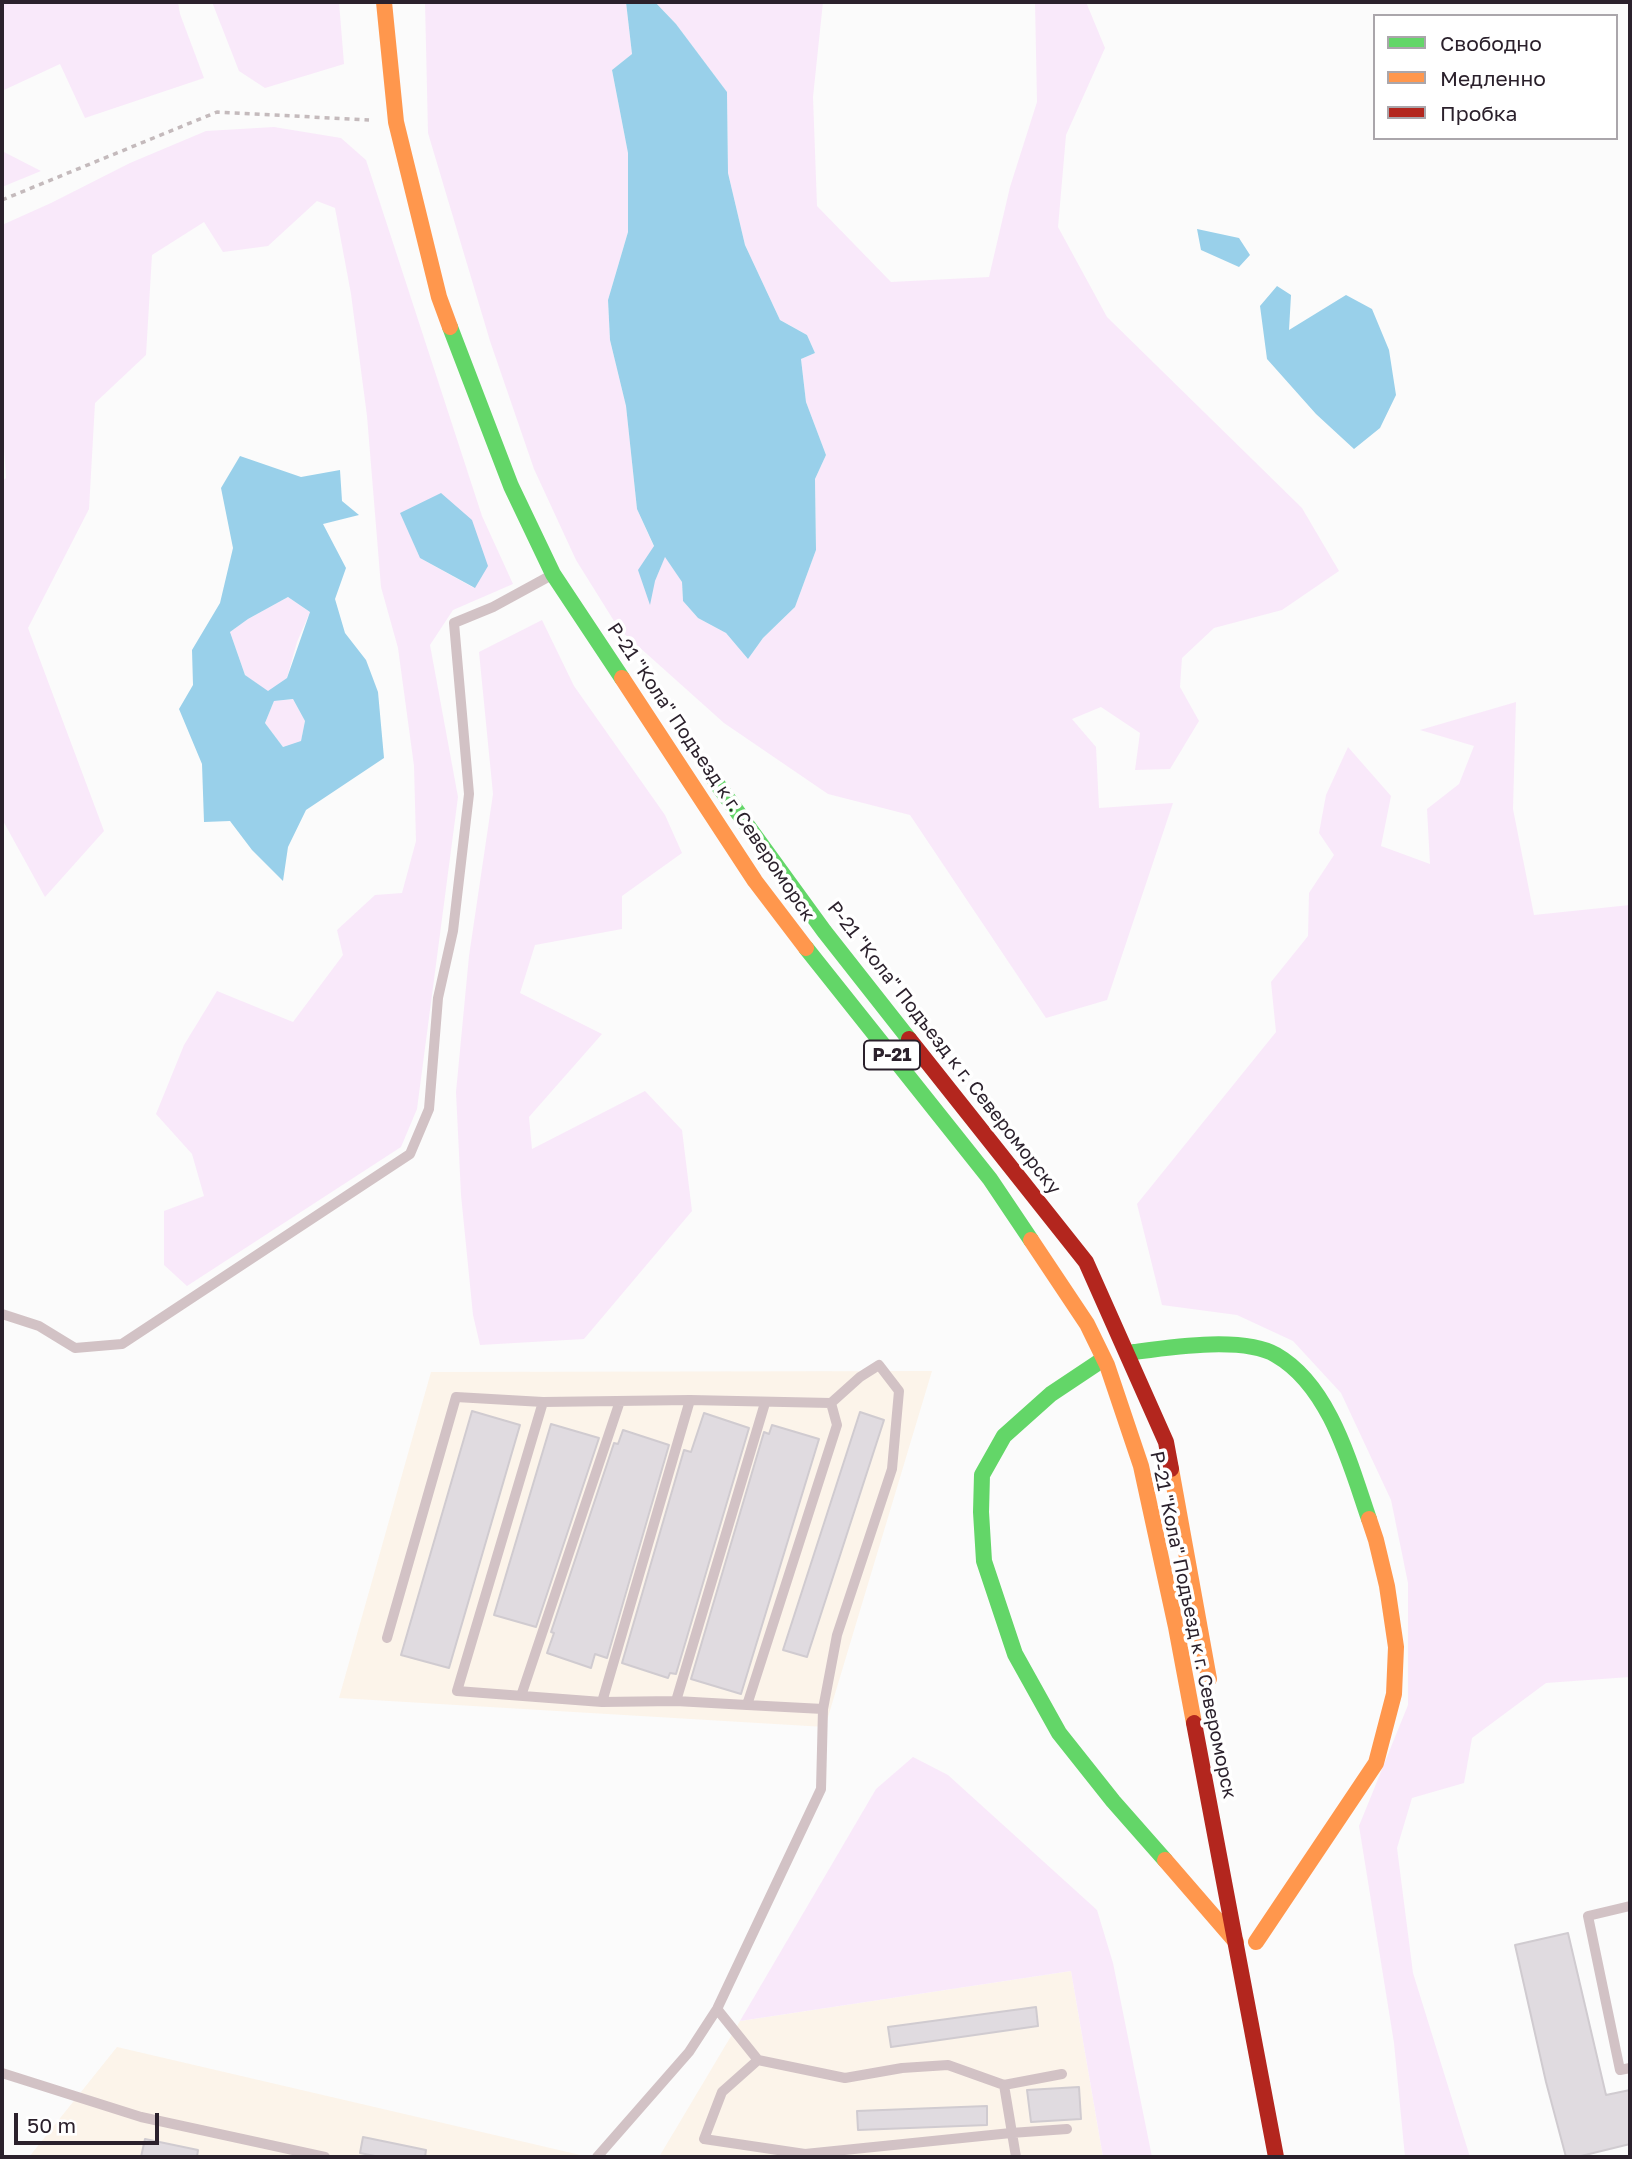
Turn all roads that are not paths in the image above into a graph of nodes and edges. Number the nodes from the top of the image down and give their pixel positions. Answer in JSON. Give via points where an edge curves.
{"nodes":[{"id":1,"x":384,"y":2,"type":"edge"},
{"id":2,"x":526,"y":518,"type":"junction"},
{"id":3,"x":553,"y":574,"type":"junction"},
{"id":4,"x":637,"y":673,"type":"dead end"},
{"id":5,"x":709,"y":772,"type":"dead end"},
{"id":6,"x":2,"y":1314,"type":"edge"},
{"id":7,"x":1134,"y":1352,"type":"dead end"},
{"id":8,"x":1099,"y":1362,"type":"dead end"},
{"id":9,"x":690,"y":1400,"type":"junction"},
{"id":10,"x":621,"y":1401,"type":"junction"},
{"id":11,"x":543,"y":1402,"type":"junction"},
{"id":12,"x":765,"y":1403,"type":"junction"},
{"id":13,"x":831,"y":1404,"type":"junction"},
{"id":14,"x":387,"y":1638,"type":"dead end"},
{"id":15,"x":521,"y":1696,"type":"junction"},
{"id":16,"x":1212,"y":1698,"type":"dead end"},
{"id":17,"x":676,"y":1701,"type":"junction"},
{"id":18,"x":601,"y":1702,"type":"junction"},
{"id":19,"x":747,"y":1705,"type":"junction"},
{"id":20,"x":823,"y":1709,"type":"junction"},
{"id":21,"x":1630,"y":1906,"type":"edge"},
{"id":22,"x":1252,"y":1920,"type":"dead end"},
{"id":23,"x":1237,"y":1944,"type":"junction"},
{"id":24,"x":718,"y":2009,"type":"junction"},
{"id":25,"x":758,"y":2060,"type":"junction"},
{"id":26,"x":1275,"y":2066,"type":"dead end"},
{"id":27,"x":1630,"y":2068,"type":"edge"},
{"id":28,"x":2,"y":2073,"type":"edge"},
{"id":29,"x":1062,"y":2074,"type":"dead end"},
{"id":30,"x":1004,"y":2085,"type":"junction"},
{"id":31,"x":1067,"y":2129,"type":"dead end"},
{"id":32,"x":1011,"y":2133,"type":"junction"},
{"id":33,"x":325,"y":2157,"type":"edge"},
{"id":34,"x":597,"y":2157,"type":"edge"},
{"id":35,"x":1016,"y":2157,"type":"edge"},
{"id":36,"x":1276,"y":2157,"type":"edge"},
{"id":37,"x":1290,"y":2157,"type":"edge"}],
"edges":[{"from":1,"to":2,"type":"main road","name":"Р-21 \"Кола\" Подъезд к г. Североморск","number":"Р-21","via":[[396,122],[439,297]]},
{"from":2,"to":3,"type":"main road","name":"Р-21 \"Кола\" Подъезд к г. Североморск","number":"Р-21"},
{"from":2,"to":4,"type":"main road"},
{"from":3,"to":6,"type":"lane","via":[[454,623],[469,794],[453,931],[438,998],[429,1109],[410,1154],[122,1344],[75,1348],[39,1326]]},
{"from":3,"to":23,"type":"main road","name":"Р-21 \"Кола\" Подъезд к г. Североморск","number":"Р-21","via":[[755,881],[990,1179],[1087,1324],[1107,1365],[1140,1466]]},
{"from":5,"to":16,"type":"main road","name":"Р-21 \"Кола\" Подъезд к г. Североморску","via":[[824,931],[1086,1262],[1166,1442]]},
{"from":7,"to":22,"type":"main road","via":[[1192,1344],[1251,1347],[1275,1354],[1299,1372],[1321,1399],[1348,1460],[1387,1586],[1396,1647],[1394,1694],[1376,1763],[1257,1949]]},
{"from":8,"to":23,"type":"main road","via":[[1051,1394],[1004,1436],[982,1475],[984,1561],[1015,1654],[1059,1733]]},
{"from":9,"to":10,"type":"lane"},
{"from":9,"to":12,"type":"lane"},
{"from":9,"to":18,"type":"lane"},
{"from":10,"to":11,"type":"lane"},
{"from":10,"to":15,"type":"lane"},
{"from":11,"to":14,"type":"lane","via":[[456,1397]]},
{"from":11,"to":15,"type":"lane","via":[[457,1692]]},
{"from":12,"to":13,"type":"lane"},
{"from":12,"to":17,"type":"lane"},
{"from":13,"to":19,"type":"lane","via":[[837,1425]]},
{"from":13,"to":20,"type":"lane","via":[[879,1365],[898,1391],[892,1469],[837,1635]]},
{"from":15,"to":18,"type":"lane"},
{"from":17,"to":18,"type":"lane"},
{"from":17,"to":19,"type":"lane"},
{"from":19,"to":20,"type":"lane"},
{"from":20,"to":24,"type":"lane","via":[[821,1789]]},
{"from":21,"to":27,"type":"lane","via":[[1588,1916],[1620,2070]]},
{"from":23,"to":36,"type":"main road","name":"Р-21 \"Кола\" Подъезд к г. Североморск","number":"Р-21"},
{"from":24,"to":25,"type":"lane"},
{"from":24,"to":34,"type":"lane","via":[[689,2052]]},
{"from":25,"to":30,"type":"lane","via":[[845,2078],[948,2064]]},
{"from":25,"to":32,"type":"lane","via":[[722,2092],[704,2139],[805,2154]]},
{"from":26,"to":37,"type":"main road"},
{"from":28,"to":33,"type":"lane","via":[[141,2117]]},
{"from":29,"to":30,"type":"lane"},
{"from":30,"to":32,"type":"lane"},
{"from":31,"to":32,"type":"lane"},
{"from":32,"to":35,"type":"lane"}]}
